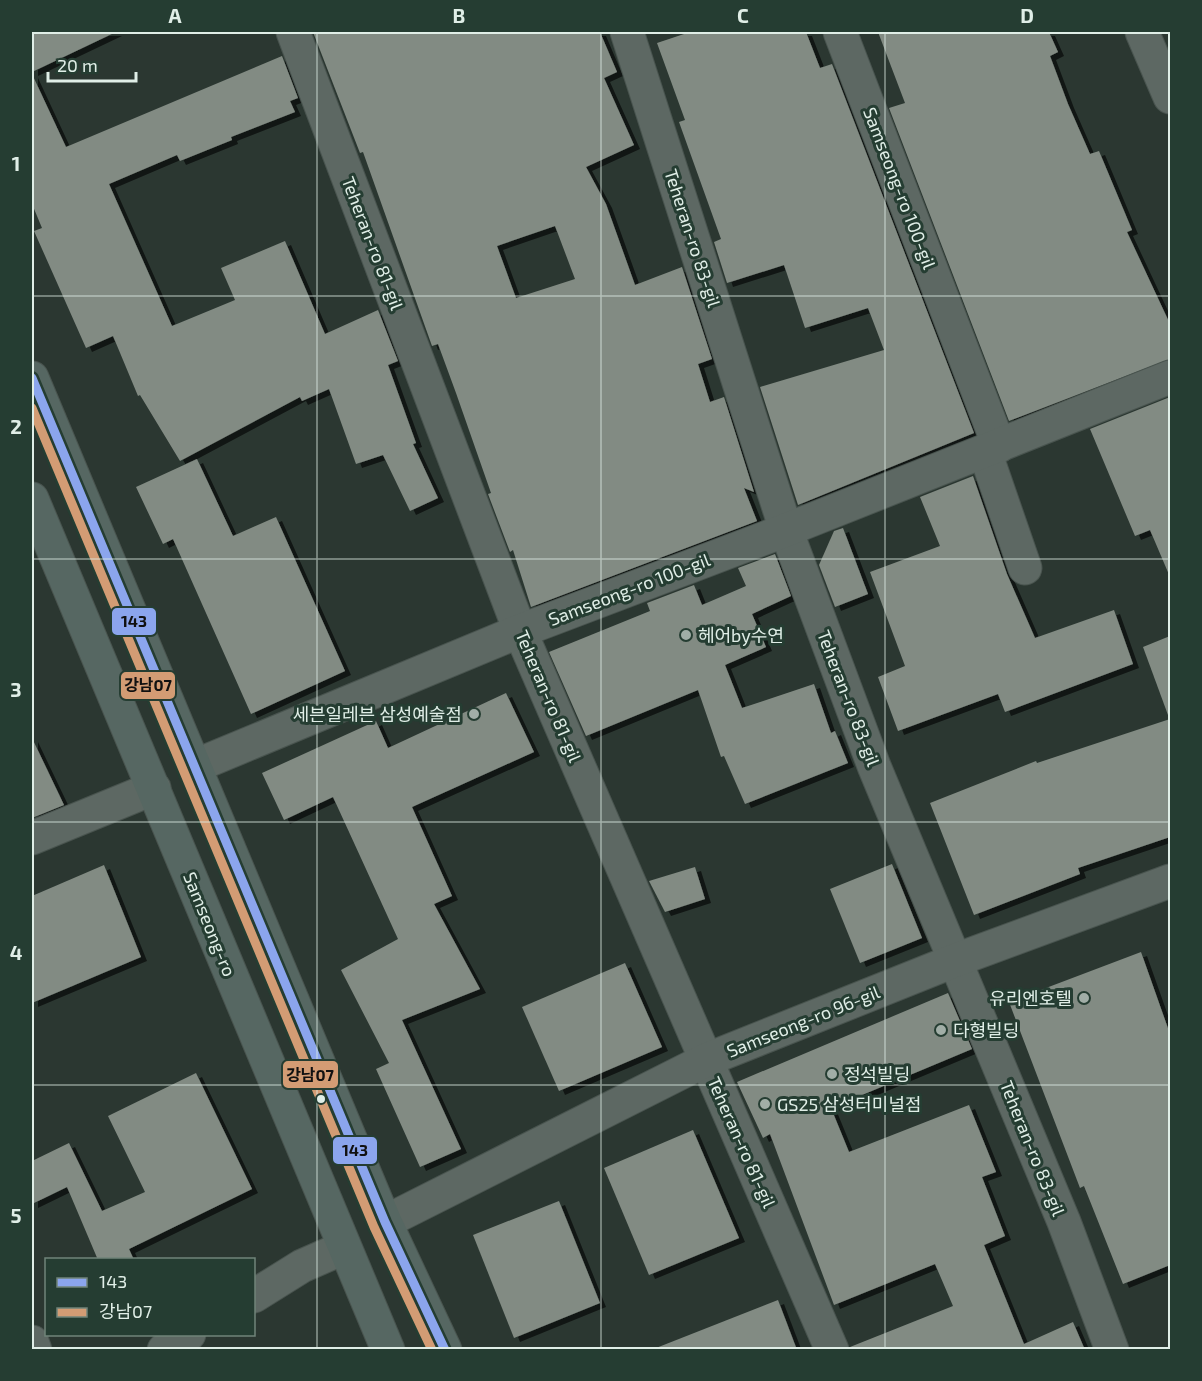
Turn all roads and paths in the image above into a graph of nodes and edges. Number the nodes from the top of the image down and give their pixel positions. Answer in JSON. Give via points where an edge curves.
{"nodes":[{"id":1,"x":293,"y":32,"type":"edge"},
{"id":2,"x":627,"y":32,"type":"edge"},
{"id":3,"x":840,"y":32,"type":"edge"},
{"id":4,"x":1142,"y":32,"type":"edge"},
{"id":5,"x":1170,"y":97,"type":"edge"},
{"id":6,"x":1170,"y":377,"type":"edge"},
{"id":7,"x":32,"y":378,"type":"edge"},
{"id":8,"x":992,"y":449,"type":"junction"},
{"id":9,"x":32,"y":500,"type":"edge"},
{"id":10,"x":786,"y":530,"type":"junction"},
{"id":11,"x":1025,"y":568,"type":"dead end"},
{"id":12,"x":520,"y":631,"type":"junction"},
{"id":13,"x":195,"y":766,"type":"junction"},
{"id":14,"x":154,"y":788,"type":"junction"},
{"id":15,"x":32,"y":838,"type":"edge"},
{"id":16,"x":1170,"y":881,"type":"edge"},
{"id":17,"x":956,"y":960,"type":"junction"},
{"id":18,"x":706,"y":1060,"type":"junction"},
{"id":19,"x":385,"y":1222,"type":"junction"},
{"id":20,"x":343,"y":1248,"type":"junction"},
{"id":21,"x":255,"y":1295,"type":"edge"},
{"id":22,"x":187,"y":1336,"type":"edge"},
{"id":23,"x":32,"y":1342,"type":"edge"},
{"id":24,"x":35,"y":1350,"type":"edge"},
{"id":25,"x":164,"y":1350,"type":"edge"},
{"id":26,"x":388,"y":1350,"type":"edge"},
{"id":27,"x":445,"y":1350,"type":"edge"},
{"id":28,"x":832,"y":1350,"type":"edge"},
{"id":29,"x":1112,"y":1350,"type":"edge"}],
"edges":[{"from":1,"to":12,"type":"street","name":"Teheran-ro 81-gil"},
{"from":2,"to":10,"type":"street","name":"Teheran-ro 83-gil"},
{"from":3,"to":8,"type":"street","name":"Samseong-ro 100-gil"},
{"from":4,"to":5,"type":"street"},
{"from":6,"to":8,"type":"street","name":"Samseong-ro 100-gil"},
{"from":7,"to":13,"type":"main road"},
{"from":8,"to":10,"type":"street","name":"Samseong-ro 100-gil"},
{"from":8,"to":11,"type":"street"},
{"from":9,"to":14,"type":"main road","name":"Samseong-ro"},
{"from":10,"to":12,"type":"street","name":"Samseong-ro 100-gil"},
{"from":10,"to":17,"type":"street","name":"Teheran-ro 83-gil","via":[[874,766]]},
{"from":12,"to":13,"type":"street","name":"Samseong-ro 100-gil"},
{"from":12,"to":18,"type":"street","name":"Teheran-ro 81-gil"},
{"from":13,"to":19,"type":"main road"},
{"from":14,"to":15,"type":"street"},
{"from":14,"to":20,"type":"main road","name":"Samseong-ro"},
{"from":16,"to":17,"type":"street","name":"Samseong-ro 96-gil"},
{"from":17,"to":18,"type":"street","name":"Samseong-ro 96-gil"},
{"from":17,"to":29,"type":"street","name":"Teheran-ro 83-gil"},
{"from":18,"to":19,"type":"street","name":"Samseong-ro 96-gil"},
{"from":18,"to":28,"type":"street","name":"Teheran-ro 81-gil"},
{"from":19,"to":27,"type":"main road"},
{"from":20,"to":21,"type":"street","via":[[302,1266]]},
{"from":20,"to":26,"type":"main road","name":"Samseong-ro"},
{"from":22,"to":25,"type":"street"},
{"from":23,"to":24,"type":"street"}]}
